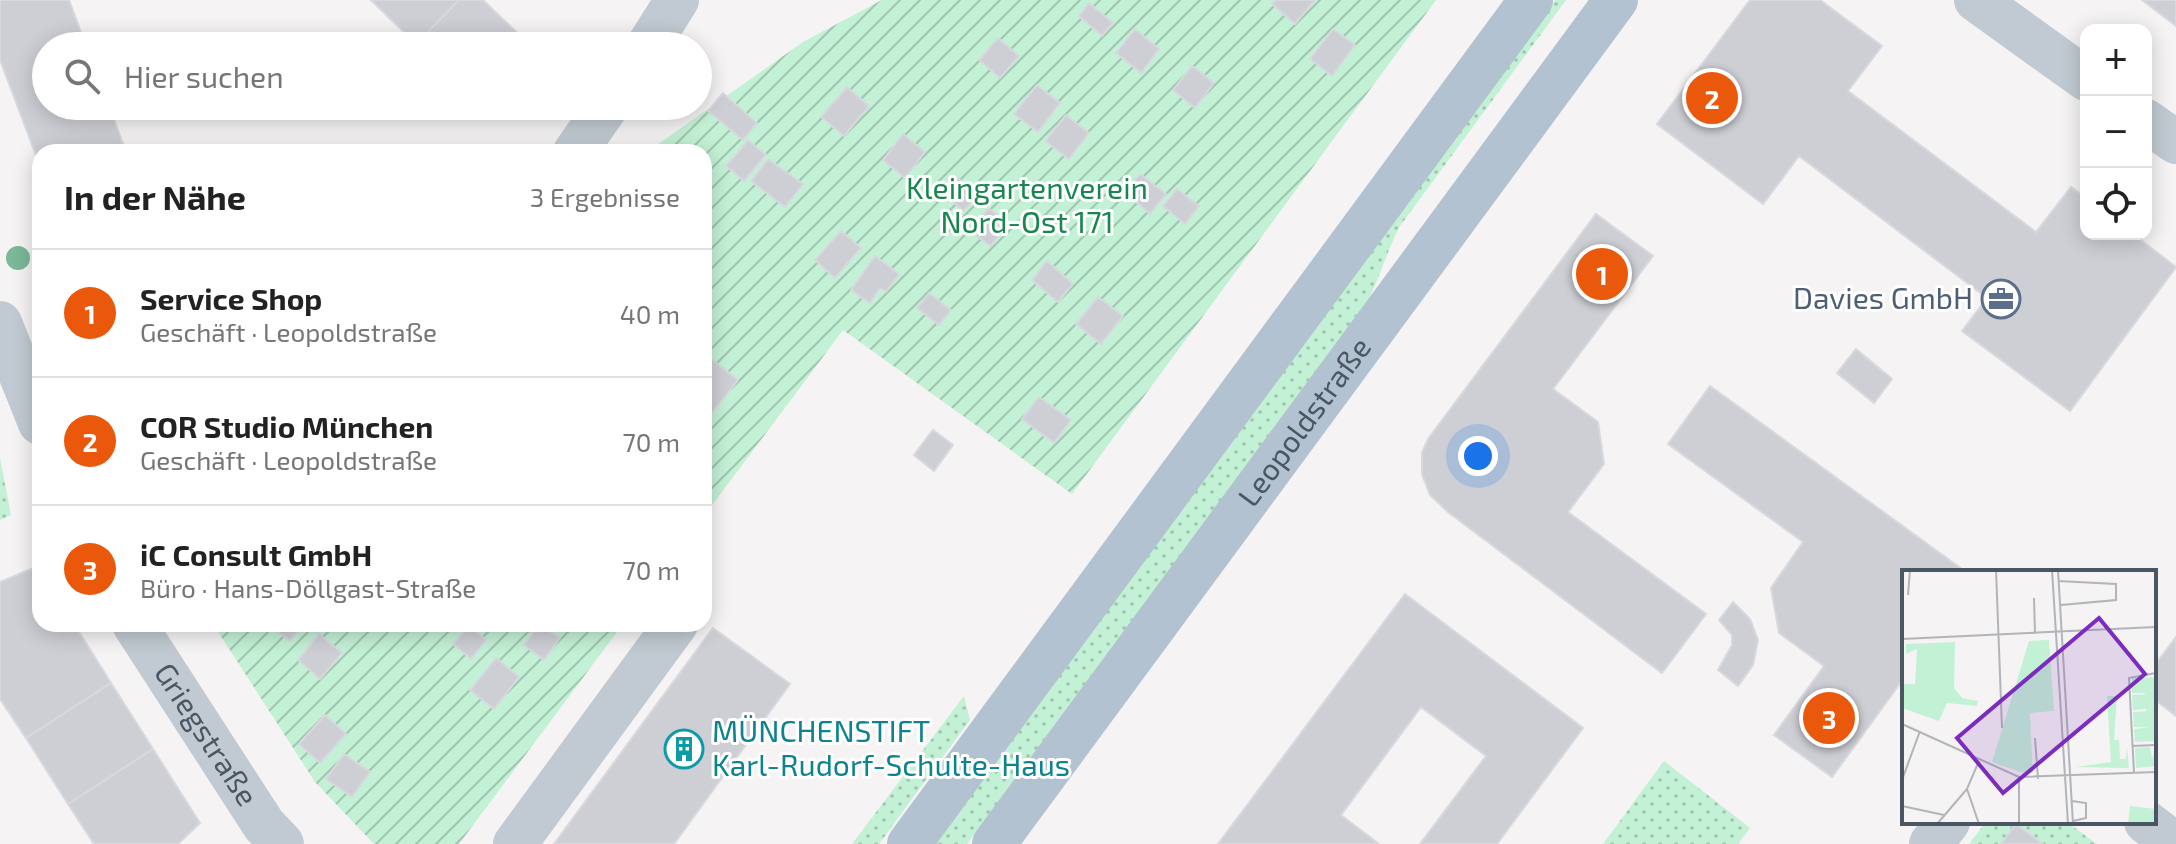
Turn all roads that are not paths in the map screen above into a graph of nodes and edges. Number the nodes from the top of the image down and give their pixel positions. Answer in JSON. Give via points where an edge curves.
{"nodes":[{"id":1,"x":677,"y":0,"type":"edge"},
{"id":2,"x":1531,"y":0,"type":"edge"},
{"id":3,"x":1616,"y":0,"type":"edge"},
{"id":4,"x":1976,"y":0,"type":"edge"},
{"id":5,"x":657,"y":32,"type":"edge"},
{"id":6,"x":2080,"y":75,"type":"edge"},
{"id":7,"x":597,"y":120,"type":"edge"},
{"id":8,"x":2152,"y":125,"type":"edge"},
{"id":9,"x":2176,"y":142,"type":"edge"},
{"id":10,"x":581,"y":144,"type":"edge"},
{"id":11,"x":0,"y":323,"type":"edge"},
{"id":12,"x":11,"y":385,"type":"edge"},
{"id":13,"x":32,"y":413,"type":"edge"},
{"id":14,"x":139,"y":632,"type":"edge"},
{"id":15,"x":670,"y":632,"type":"edge"},
{"id":16,"x":1946,"y":824,"type":"edge"},
{"id":17,"x":2149,"y":824,"type":"edge"},
{"id":18,"x":264,"y":838,"type":"edge"},
{"id":19,"x":515,"y":844,"type":"edge"},
{"id":20,"x":909,"y":844,"type":"edge"},
{"id":21,"x":994,"y":844,"type":"edge"},
{"id":22,"x":1931,"y":844,"type":"edge"},
{"id":23,"x":2175,"y":844,"type":"edge"}],
"edges":[{"from":1,"to":5,"type":"street"},
{"from":2,"to":20,"type":"main road"},
{"from":3,"to":21,"type":"main road","name":"Leopoldstraße"},
{"from":4,"to":6,"type":"street"},
{"from":7,"to":10,"type":"street"},
{"from":8,"to":9,"type":"street"},
{"from":11,"to":12,"type":"street"},
{"from":12,"to":13,"type":"street"},
{"from":14,"to":18,"type":"street","name":"Griegstraße"},
{"from":15,"to":19,"type":"street"},
{"from":16,"to":22,"type":"street"},
{"from":17,"to":23,"type":"street"}]}
